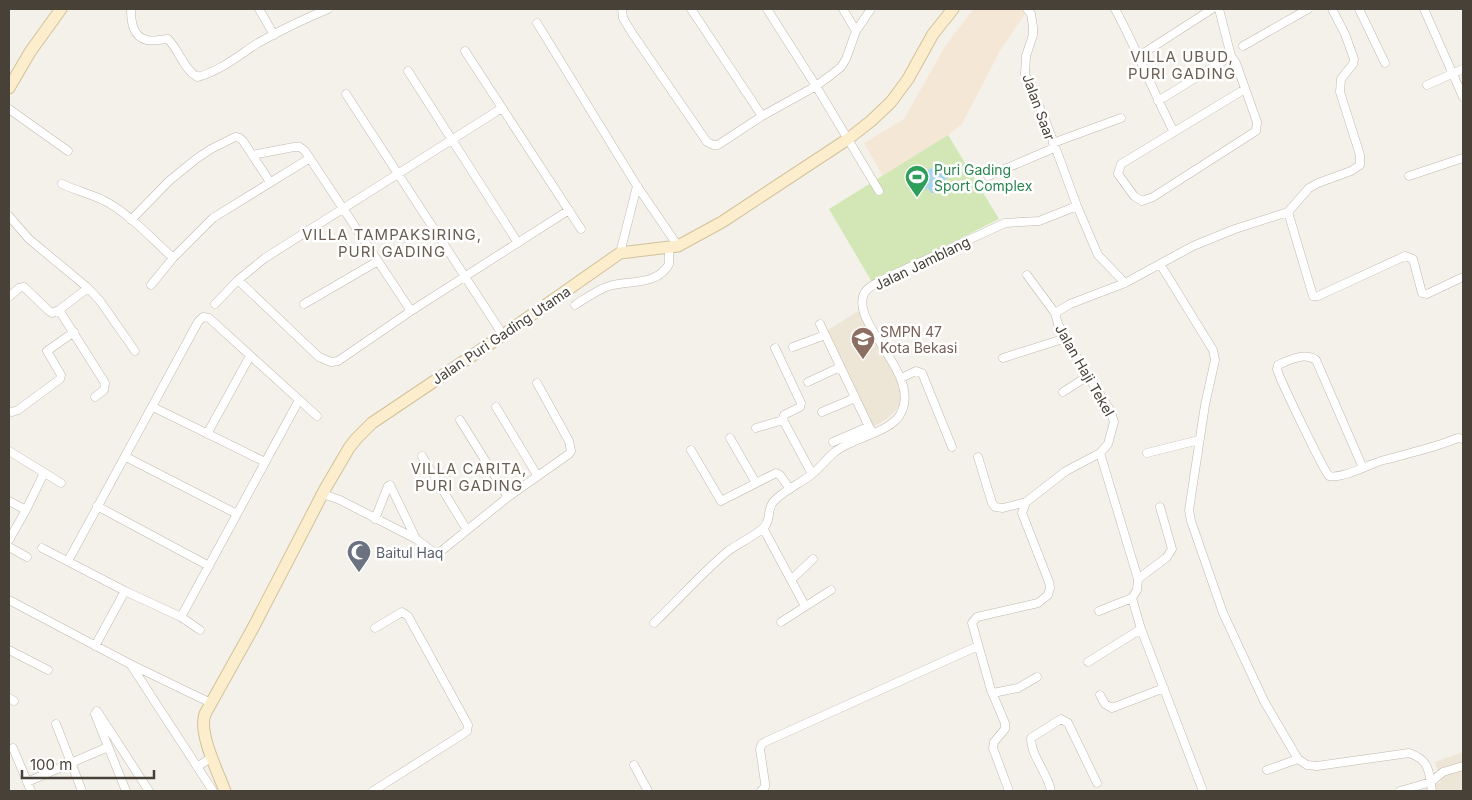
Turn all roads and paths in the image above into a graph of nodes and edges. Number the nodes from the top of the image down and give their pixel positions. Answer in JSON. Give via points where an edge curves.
{"nodes":[{"id":1,"x":61,"y":9,"type":"edge"},
{"id":2,"x":131,"y":9,"type":"edge"},
{"id":3,"x":259,"y":9,"type":"edge"},
{"id":4,"x":328,"y":9,"type":"edge"},
{"id":5,"x":622,"y":9,"type":"edge"},
{"id":6,"x":692,"y":9,"type":"edge"},
{"id":7,"x":767,"y":9,"type":"edge"},
{"id":8,"x":843,"y":9,"type":"edge"},
{"id":9,"x":871,"y":9,"type":"edge"},
{"id":10,"x":953,"y":9,"type":"edge"},
{"id":11,"x":1028,"y":9,"type":"edge"},
{"id":12,"x":1117,"y":9,"type":"edge"},
{"id":13,"x":1212,"y":9,"type":"edge"},
{"id":14,"x":1219,"y":9,"type":"edge"},
{"id":15,"x":1308,"y":9,"type":"edge"},
{"id":16,"x":1332,"y":9,"type":"edge"},
{"id":17,"x":1359,"y":9,"type":"edge"},
{"id":18,"x":1424,"y":9,"type":"edge"},
{"id":19,"x":537,"y":23,"type":"dead end"},
{"id":20,"x":856,"y":31,"type":"junction"},
{"id":21,"x":274,"y":35,"type":"junction"},
{"id":22,"x":1243,"y":46,"type":"dead end"},
{"id":23,"x":465,"y":51,"type":"dead end"},
{"id":24,"x":1139,"y":56,"type":"junction"},
{"id":25,"x":1231,"y":56,"type":"junction"},
{"id":26,"x":1385,"y":63,"type":"dead end"},
{"id":27,"x":1463,"y":69,"type":"edge"},
{"id":28,"x":408,"y":71,"type":"dead end"},
{"id":29,"x":1453,"y":73,"type":"junction"},
{"id":30,"x":1427,"y":85,"type":"dead end"},
{"id":31,"x":816,"y":86,"type":"junction"},
{"id":32,"x":9,"y":88,"type":"edge"},
{"id":33,"x":1245,"y":89,"type":"junction"},
{"id":34,"x":346,"y":94,"type":"dead end"},
{"id":35,"x":1463,"y":97,"type":"edge"},
{"id":36,"x":1158,"y":101,"type":"junction"},
{"id":37,"x":502,"y":108,"type":"junction"},
{"id":38,"x":9,"y":109,"type":"edge"},
{"id":39,"x":762,"y":116,"type":"junction"},
{"id":40,"x":1121,"y":118,"type":"dead end"},
{"id":41,"x":1174,"y":132,"type":"junction"},
{"id":42,"x":451,"y":139,"type":"junction"},
{"id":43,"x":848,"y":139,"type":"junction"},
{"id":44,"x":1054,"y":145,"type":"junction"},
{"id":45,"x":68,"y":151,"type":"dead end"},
{"id":46,"x":252,"y":155,"type":"junction"},
{"id":47,"x":310,"y":158,"type":"junction"},
{"id":48,"x":1463,"y":158,"type":"edge"},
{"id":49,"x":397,"y":174,"type":"junction"},
{"id":50,"x":988,"y":176,"type":"dead end"},
{"id":51,"x":1409,"y":176,"type":"dead end"},
{"id":52,"x":270,"y":182,"type":"junction"},
{"id":53,"x":62,"y":184,"type":"dead end"},
{"id":54,"x":637,"y":186,"type":"junction"},
{"id":55,"x":879,"y":191,"type":"dead end"},
{"id":56,"x":1077,"y":206,"type":"junction"},
{"id":57,"x":344,"y":208,"type":"junction"},
{"id":58,"x":569,"y":210,"type":"junction"},
{"id":59,"x":1288,"y":212,"type":"junction"},
{"id":60,"x":9,"y":216,"type":"edge"},
{"id":61,"x":132,"y":220,"type":"junction"},
{"id":62,"x":581,"y":229,"type":"dead end"},
{"id":63,"x":518,"y":243,"type":"junction"},
{"id":64,"x":674,"y":246,"type":"junction"},
{"id":65,"x":620,"y":253,"type":"junction"},
{"id":66,"x":173,"y":258,"type":"junction"},
{"id":67,"x":378,"y":261,"type":"junction"},
{"id":68,"x":1160,"y":264,"type":"junction"},
{"id":69,"x":1027,"y":275,"type":"dead end"},
{"id":70,"x":464,"y":276,"type":"junction"},
{"id":71,"x":1463,"y":277,"type":"edge"},
{"id":72,"x":238,"y":280,"type":"junction"},
{"id":73,"x":1125,"y":283,"type":"junction"},
{"id":74,"x":151,"y":285,"type":"dead end"},
{"id":75,"x":88,"y":288,"type":"junction"},
{"id":76,"x":9,"y":297,"type":"edge"},
{"id":77,"x":215,"y":304,"type":"dead end"},
{"id":78,"x":304,"y":304,"type":"dead end"},
{"id":79,"x":575,"y":305,"type":"dead end"},
{"id":80,"x":59,"y":310,"type":"junction"},
{"id":81,"x":411,"y":311,"type":"junction"},
{"id":82,"x":1054,"y":314,"type":"junction"},
{"id":83,"x":820,"y":324,"type":"dead end"},
{"id":84,"x":74,"y":332,"type":"junction"},
{"id":85,"x":503,"y":335,"type":"junction"},
{"id":86,"x":825,"y":335,"type":"junction"},
{"id":87,"x":1066,"y":338,"type":"junction"},
{"id":88,"x":793,"y":347,"type":"dead end"},
{"id":89,"x":775,"y":348,"type":"dead end"},
{"id":90,"x":135,"y":351,"type":"dead end"},
{"id":91,"x":250,"y":356,"type":"junction"},
{"id":92,"x":1002,"y":358,"type":"dead end"},
{"id":93,"x":840,"y":367,"type":"junction"},
{"id":94,"x":1088,"y":376,"type":"junction"},
{"id":95,"x":901,"y":378,"type":"junction"},
{"id":96,"x":537,"y":382,"type":"dead end"},
{"id":97,"x":808,"y":382,"type":"dead end"},
{"id":98,"x":1062,"y":392,"type":"dead end"},
{"id":99,"x":95,"y":397,"type":"dead end"},
{"id":100,"x":855,"y":398,"type":"junction"},
{"id":101,"x":298,"y":400,"type":"junction"},
{"id":102,"x":153,"y":406,"type":"junction"},
{"id":103,"x":496,"y":407,"type":"dead end"},
{"id":104,"x":9,"y":411,"type":"edge"},
{"id":105,"x":822,"y":412,"type":"dead end"},
{"id":106,"x":317,"y":416,"type":"dead end"},
{"id":107,"x":460,"y":420,"type":"dead end"},
{"id":108,"x":782,"y":420,"type":"junction"},
{"id":109,"x":756,"y":428,"type":"dead end"},
{"id":110,"x":870,"y":430,"type":"junction"},
{"id":111,"x":207,"y":434,"type":"junction"},
{"id":112,"x":730,"y":438,"type":"dead end"},
{"id":113,"x":1463,"y":439,"type":"edge"},
{"id":114,"x":1199,"y":440,"type":"junction"},
{"id":115,"x":833,"y":442,"type":"dead end"},
{"id":116,"x":952,"y":447,"type":"dead end"},
{"id":117,"x":691,"y":450,"type":"dead end"},
{"id":118,"x":9,"y":451,"type":"edge"},
{"id":119,"x":1100,"y":453,"type":"junction"},
{"id":120,"x":1147,"y":453,"type":"dead end"},
{"id":121,"x":422,"y":456,"type":"dead end"},
{"id":122,"x":978,"y":456,"type":"dead end"},
{"id":123,"x":126,"y":457,"type":"junction"},
{"id":124,"x":265,"y":462,"type":"junction"},
{"id":125,"x":1363,"y":468,"type":"junction"},
{"id":126,"x":44,"y":473,"type":"junction"},
{"id":127,"x":812,"y":474,"type":"junction"},
{"id":128,"x":537,"y":475,"type":"junction"},
{"id":129,"x":61,"y":483,"type":"dead end"},
{"id":130,"x":756,"y":483,"type":"junction"},
{"id":131,"x":790,"y":489,"type":"junction"},
{"id":132,"x":324,"y":491,"type":"junction"},
{"id":133,"x":508,"y":496,"type":"junction"},
{"id":134,"x":9,"y":501,"type":"edge"},
{"id":135,"x":1026,"y":502,"type":"junction"},
{"id":136,"x":97,"y":506,"type":"junction"},
{"id":137,"x":1160,"y":507,"type":"dead end"},
{"id":138,"x":26,"y":510,"type":"junction"},
{"id":139,"x":237,"y":514,"type":"junction"},
{"id":140,"x":375,"y":519,"type":"junction"},
{"id":141,"x":763,"y":528,"type":"junction"},
{"id":142,"x":466,"y":530,"type":"junction"},
{"id":143,"x":416,"y":539,"type":"junction"},
{"id":144,"x":9,"y":540,"type":"edge"},
{"id":145,"x":9,"y":547,"type":"edge"},
{"id":146,"x":42,"y":548,"type":"dead end"},
{"id":147,"x":27,"y":557,"type":"dead end"},
{"id":148,"x":813,"y":559,"type":"dead end"},
{"id":149,"x":68,"y":561,"type":"junction"},
{"id":150,"x":208,"y":566,"type":"junction"},
{"id":151,"x":792,"y":579,"type":"junction"},
{"id":152,"x":1138,"y":579,"type":"junction"},
{"id":153,"x":831,"y":590,"type":"dead end"},
{"id":154,"x":125,"y":591,"type":"junction"},
{"id":155,"x":1132,"y":598,"type":"junction"},
{"id":156,"x":9,"y":600,"type":"edge"},
{"id":157,"x":806,"y":606,"type":"junction"},
{"id":158,"x":1099,"y":611,"type":"dead end"},
{"id":159,"x":181,"y":617,"type":"junction"},
{"id":160,"x":654,"y":622,"type":"dead end"},
{"id":161,"x":781,"y":622,"type":"dead end"},
{"id":162,"x":376,"y":628,"type":"dead end"},
{"id":163,"x":1141,"y":629,"type":"junction"},
{"id":164,"x":200,"y":630,"type":"dead end"},
{"id":165,"x":96,"y":646,"type":"junction"},
{"id":166,"x":978,"y":646,"type":"junction"},
{"id":167,"x":9,"y":650,"type":"edge"},
{"id":168,"x":1088,"y":662,"type":"dead end"},
{"id":169,"x":130,"y":664,"type":"junction"},
{"id":170,"x":48,"y":670,"type":"dead end"},
{"id":171,"x":1038,"y":677,"type":"dead end"},
{"id":172,"x":1164,"y":688,"type":"junction"},
{"id":173,"x":993,"y":693,"type":"junction"},
{"id":174,"x":1100,"y":695,"type":"dead end"},
{"id":175,"x":211,"y":702,"type":"junction"},
{"id":176,"x":56,"y":724,"type":"dead end"},
{"id":177,"x":108,"y":747,"type":"junction"},
{"id":178,"x":13,"y":748,"type":"dead end"},
{"id":179,"x":212,"y":756,"type":"junction"},
{"id":180,"x":1298,"y":759,"type":"junction"},
{"id":181,"x":71,"y":763,"type":"junction"},
{"id":182,"x":634,"y":764,"type":"dead end"},
{"id":183,"x":1463,"y":766,"type":"edge"},
{"id":184,"x":196,"y":767,"type":"junction"},
{"id":185,"x":1266,"y":770,"type":"dead end"},
{"id":186,"x":27,"y":782,"type":"junction"},
{"id":187,"x":1431,"y":782,"type":"junction"},
{"id":188,"x":1097,"y":783,"type":"dead end"},
{"id":189,"x":31,"y":791,"type":"edge"},
{"id":190,"x":82,"y":791,"type":"edge"},
{"id":191,"x":126,"y":791,"type":"edge"},
{"id":192,"x":149,"y":791,"type":"edge"},
{"id":193,"x":212,"y":791,"type":"edge"},
{"id":194,"x":225,"y":791,"type":"edge"},
{"id":195,"x":373,"y":791,"type":"edge"},
{"id":196,"x":648,"y":791,"type":"edge"},
{"id":197,"x":761,"y":791,"type":"edge"},
{"id":198,"x":1009,"y":791,"type":"edge"},
{"id":199,"x":1050,"y":791,"type":"edge"},
{"id":200,"x":1203,"y":791,"type":"edge"},
{"id":201,"x":1400,"y":791,"type":"edge"},
{"id":202,"x":1432,"y":791,"type":"edge"}],
"edges":[{"from":1,"to":32,"type":"street"},
{"from":2,"to":21,"type":"street","via":[[136,34],[146,40],[168,39],[186,67],[197,77]]},
{"from":3,"to":21,"type":"street"},
{"from":4,"to":21,"type":"street"},
{"from":5,"to":39,"type":"street","via":[[623,18],[632,33],[707,142],[718,145]]},
{"from":6,"to":39,"type":"street"},
{"from":7,"to":31,"type":"street"},
{"from":8,"to":20,"type":"street"},
{"from":9,"to":20,"type":"street"},
{"from":10,"to":43,"type":"street","name":"Jalan Puri Gading Utama","via":[[933,34],[891,102]]},
{"from":11,"to":44,"type":"street","name":"Jalan Saar","via":[[1033,35],[1026,56],[1026,74]]},
{"from":12,"to":24,"type":"street"},
{"from":13,"to":24,"type":"street"},
{"from":14,"to":25,"type":"street"},
{"from":15,"to":22,"type":"street"},
{"from":16,"to":59,"type":"street","via":[[1354,59],[1341,80],[1340,92],[1361,160],[1360,166],[1309,188]]},
{"from":17,"to":26,"type":"street"},
{"from":18,"to":29,"type":"street"},
{"from":19,"to":54,"type":"street"},
{"from":20,"to":31,"type":"street","via":[[841,67]]},
{"from":23,"to":37,"type":"street"},
{"from":24,"to":36,"type":"street"},
{"from":25,"to":33,"type":"street"},
{"from":25,"to":36,"type":"street"},
{"from":27,"to":29,"type":"street"},
{"from":28,"to":42,"type":"street"},
{"from":29,"to":30,"type":"street"},
{"from":29,"to":35,"type":"street"},
{"from":31,"to":39,"type":"street"},
{"from":31,"to":43,"type":"street"},
{"from":33,"to":41,"type":"street"},
{"from":33,"to":41,"type":"street","via":[[1257,122],[1256,133],[1153,197],[1138,200],[1118,174],[1121,164]]},
{"from":34,"to":49,"type":"street"},
{"from":36,"to":41,"type":"street"},
{"from":37,"to":42,"type":"street"},
{"from":37,"to":58,"type":"street"},
{"from":38,"to":45,"type":"street"},
{"from":40,"to":44,"type":"street"},
{"from":42,"to":49,"type":"street"},
{"from":42,"to":63,"type":"street"},
{"from":43,"to":55,"type":"street"},
{"from":43,"to":64,"type":"street","name":"Jalan Puri Gading Utama","via":[[722,222]]},
{"from":44,"to":50,"type":"street"},
{"from":44,"to":56,"type":"street","name":"Jalan Saar"},
{"from":46,"to":47,"type":"street","via":[[294,147],[306,151]]},
{"from":46,"to":52,"type":"street"},
{"from":46,"to":61,"type":"street","via":[[240,138],[225,142],[169,180]]},
{"from":47,"to":52,"type":"street"},
{"from":47,"to":57,"type":"street"},
{"from":48,"to":51,"type":"street"},
{"from":49,"to":57,"type":"street"},
{"from":49,"to":70,"type":"street"},
{"from":52,"to":66,"type":"street","via":[[213,218]]},
{"from":53,"to":61,"type":"street","via":[[102,199]]},
{"from":54,"to":64,"type":"street"},
{"from":54,"to":65,"type":"street"},
{"from":56,"to":73,"type":"street","name":"Jalan Saar","via":[[1098,255]]},
{"from":56,"to":95,"type":"street","name":"Jalan Jamblang","via":[[1039,221],[1005,223],[866,290],[863,299],[866,316]]},
{"from":57,"to":67,"type":"street"},
{"from":57,"to":72,"type":"street","via":[[265,258]]},
{"from":58,"to":62,"type":"street"},
{"from":58,"to":63,"type":"street"},
{"from":59,"to":68,"type":"street","name":"Jalan Haji Tekel","via":[[1193,246]]},
{"from":59,"to":71,"type":"street","via":[[1313,296],[1405,256],[1413,259],[1422,293],[1427,294]]},
{"from":60,"to":75,"type":"street","via":[[29,239]]},
{"from":61,"to":66,"type":"street"},
{"from":63,"to":70,"type":"street"},
{"from":64,"to":65,"type":"street","name":"Jalan Puri Gading Utama"},
{"from":64,"to":79,"type":"street","via":[[669,264],[660,274],[647,281],[606,287]]},
{"from":65,"to":85,"type":"street","name":"Jalan Puri Gading Utama"},
{"from":66,"to":74,"type":"street"},
{"from":67,"to":78,"type":"street"},
{"from":67,"to":81,"type":"street"},
{"from":68,"to":73,"type":"street","name":"Jalan Haji Tekel"},
{"from":68,"to":114,"type":"street","via":[[1213,350],[1215,360]]},
{"from":69,"to":82,"type":"street"},
{"from":70,"to":81,"type":"street"},
{"from":70,"to":85,"type":"street"},
{"from":72,"to":77,"type":"street"},
{"from":72,"to":81,"type":"street","via":[[320,357],[331,362],[338,362]]},
{"from":73,"to":82,"type":"street","name":"Jalan Haji Tekel","via":[[1070,304]]},
{"from":75,"to":80,"type":"street"},
{"from":75,"to":90,"type":"street"},
{"from":76,"to":80,"type":"street","via":[[24,287],[52,313]]},
{"from":80,"to":84,"type":"street"},
{"from":82,"to":87,"type":"street","name":"Jalan Haji Tekel"},
{"from":83,"to":86,"type":"street"},
{"from":84,"to":99,"type":"street","via":[[105,383],[104,390]]},
{"from":84,"to":104,"type":"street","via":[[47,351],[61,375],[60,379],[18,410]]},
{"from":85,"to":132,"type":"street","name":"Jalan Puri Gading Utama","via":[[372,423],[348,448]]},
{"from":86,"to":88,"type":"street"},
{"from":86,"to":93,"type":"street"},
{"from":87,"to":92,"type":"street"},
{"from":87,"to":94,"type":"street","name":"Jalan Haji Tekel"},
{"from":89,"to":108,"type":"street","via":[[801,403],[800,407],[784,414]]},
{"from":91,"to":101,"type":"street"},
{"from":91,"to":102,"type":"street","via":[[205,316],[198,322]]},
{"from":91,"to":111,"type":"street"},
{"from":93,"to":97,"type":"street"},
{"from":93,"to":100,"type":"street"},
{"from":94,"to":98,"type":"street"},
{"from":94,"to":119,"type":"street","name":"Jalan Haji Tekel","via":[[1114,422],[1108,444]]},
{"from":95,"to":110,"type":"street","name":"Jalan Jamblang","via":[[905,390],[901,414],[897,419]]},
{"from":95,"to":116,"type":"street","via":[[916,371],[922,373]]},
{"from":96,"to":128,"type":"street","via":[[569,441],[570,450],[569,454]]},
{"from":100,"to":105,"type":"street"},
{"from":100,"to":110,"type":"street"},
{"from":101,"to":106,"type":"street"},
{"from":101,"to":124,"type":"street"},
{"from":102,"to":111,"type":"street"},
{"from":102,"to":123,"type":"street"},
{"from":103,"to":128,"type":"street"},
{"from":107,"to":133,"type":"street"},
{"from":108,"to":109,"type":"street"},
{"from":108,"to":127,"type":"street"},
{"from":110,"to":115,"type":"street"},
{"from":110,"to":127,"type":"street","name":"Jalan Jamblang","via":[[846,444]]},
{"from":111,"to":124,"type":"street"},
{"from":112,"to":130,"type":"street"},
{"from":113,"to":125,"type":"street"},
{"from":114,"to":120,"type":"street"},
{"from":114,"to":180,"type":"street","via":[[1189,510],[1191,521],[1223,613],[1264,701]]},
{"from":117,"to":130,"type":"street","via":[[721,501]]},
{"from":118,"to":126,"type":"street"},
{"from":119,"to":135,"type":"street","via":[[1066,471]]},
{"from":119,"to":152,"type":"street"},
{"from":121,"to":142,"type":"street"},
{"from":122,"to":135,"type":"street","via":[[995,507]]},
{"from":123,"to":136,"type":"street"},
{"from":123,"to":139,"type":"street"},
{"from":124,"to":139,"type":"street"},
{"from":125,"to":125,"type":"street","via":[[1337,477],[1325,473],[1278,372],[1278,365],[1304,356],[1316,360]]},
{"from":126,"to":129,"type":"street"},
{"from":126,"to":138,"type":"street"},
{"from":127,"to":131,"type":"street","name":"Jalan Jamblang"},
{"from":128,"to":133,"type":"street"},
{"from":130,"to":131,"type":"street","via":[[777,473]]},
{"from":131,"to":141,"type":"street","name":"Jalan Jamblang","via":[[772,502],[769,521]]},
{"from":132,"to":140,"type":"street"},
{"from":132,"to":175,"type":"street","name":"Jalan Puri Gading Utama"},
{"from":133,"to":142,"type":"street"},
{"from":134,"to":138,"type":"street"},
{"from":135,"to":166,"type":"street","via":[[1022,513],[1046,574],[1050,588],[1048,595],[1038,603],[974,619],[972,623]]},
{"from":136,"to":149,"type":"street"},
{"from":136,"to":150,"type":"street"},
{"from":137,"to":152,"type":"street","via":[[1172,549],[1167,557]]},
{"from":138,"to":144,"type":"street"},
{"from":139,"to":150,"type":"street"},
{"from":140,"to":143,"type":"street"},
{"from":140,"to":143,"type":"street","via":[[390,486]]},
{"from":141,"to":151,"type":"street"},
{"from":141,"to":160,"type":"street","via":[[728,552]]},
{"from":142,"to":143,"type":"street","via":[[438,553]]},
{"from":145,"to":147,"type":"street"},
{"from":146,"to":149,"type":"street"},
{"from":148,"to":151,"type":"street"},
{"from":149,"to":154,"type":"street"},
{"from":150,"to":159,"type":"street"},
{"from":151,"to":157,"type":"street"},
{"from":152,"to":155,"type":"street"},
{"from":153,"to":157,"type":"street"},
{"from":154,"to":159,"type":"street"},
{"from":154,"to":165,"type":"street"},
{"from":155,"to":158,"type":"street"},
{"from":155,"to":163,"type":"street"},
{"from":156,"to":165,"type":"street"},
{"from":157,"to":161,"type":"street"},
{"from":159,"to":164,"type":"street"},
{"from":162,"to":195,"type":"street","via":[[402,612],[408,616],[468,725],[463,734]]},
{"from":163,"to":168,"type":"street"},
{"from":163,"to":172,"type":"street"},
{"from":165,"to":169,"type":"street"},
{"from":166,"to":173,"type":"street"},
{"from":166,"to":197,"type":"street","via":[[762,744],[760,754],[765,787]]},
{"from":167,"to":170,"type":"street"},
{"from":169,"to":175,"type":"street"},
{"from":169,"to":184,"type":"street"},
{"from":171,"to":173,"type":"street","via":[[1018,688]]},
{"from":172,"to":174,"type":"street","via":[[1112,708]]},
{"from":172,"to":200,"type":"street"},
{"from":173,"to":198,"type":"street","via":[[1005,729],[993,748]]},
{"from":175,"to":179,"type":"street","name":"Jalan Puri Gading Utama","via":[[202,721]]},
{"from":176,"to":181,"type":"street"},
{"from":177,"to":181,"type":"street"},
{"from":177,"to":191,"type":"street"},
{"from":177,"to":192,"type":"street","via":[[95,714],[97,711]]},
{"from":178,"to":186,"type":"street"},
{"from":179,"to":184,"type":"street"},
{"from":179,"to":194,"type":"street","name":"Jalan Puri Gading Utama"},
{"from":180,"to":185,"type":"street"},
{"from":180,"to":187,"type":"street","via":[[1307,765],[1317,766],[1409,753],[1419,756],[1428,766]]},
{"from":181,"to":186,"type":"street"},
{"from":181,"to":190,"type":"street"},
{"from":182,"to":196,"type":"street"},
{"from":183,"to":187,"type":"street","via":[[1443,772]]},
{"from":184,"to":193,"type":"street"},
{"from":186,"to":189,"type":"street"},
{"from":187,"to":201,"type":"street"},
{"from":187,"to":202,"type":"street"},
{"from":188,"to":199,"type":"street","via":[[1068,724],[1061,719],[1032,738],[1032,746]]}]}
